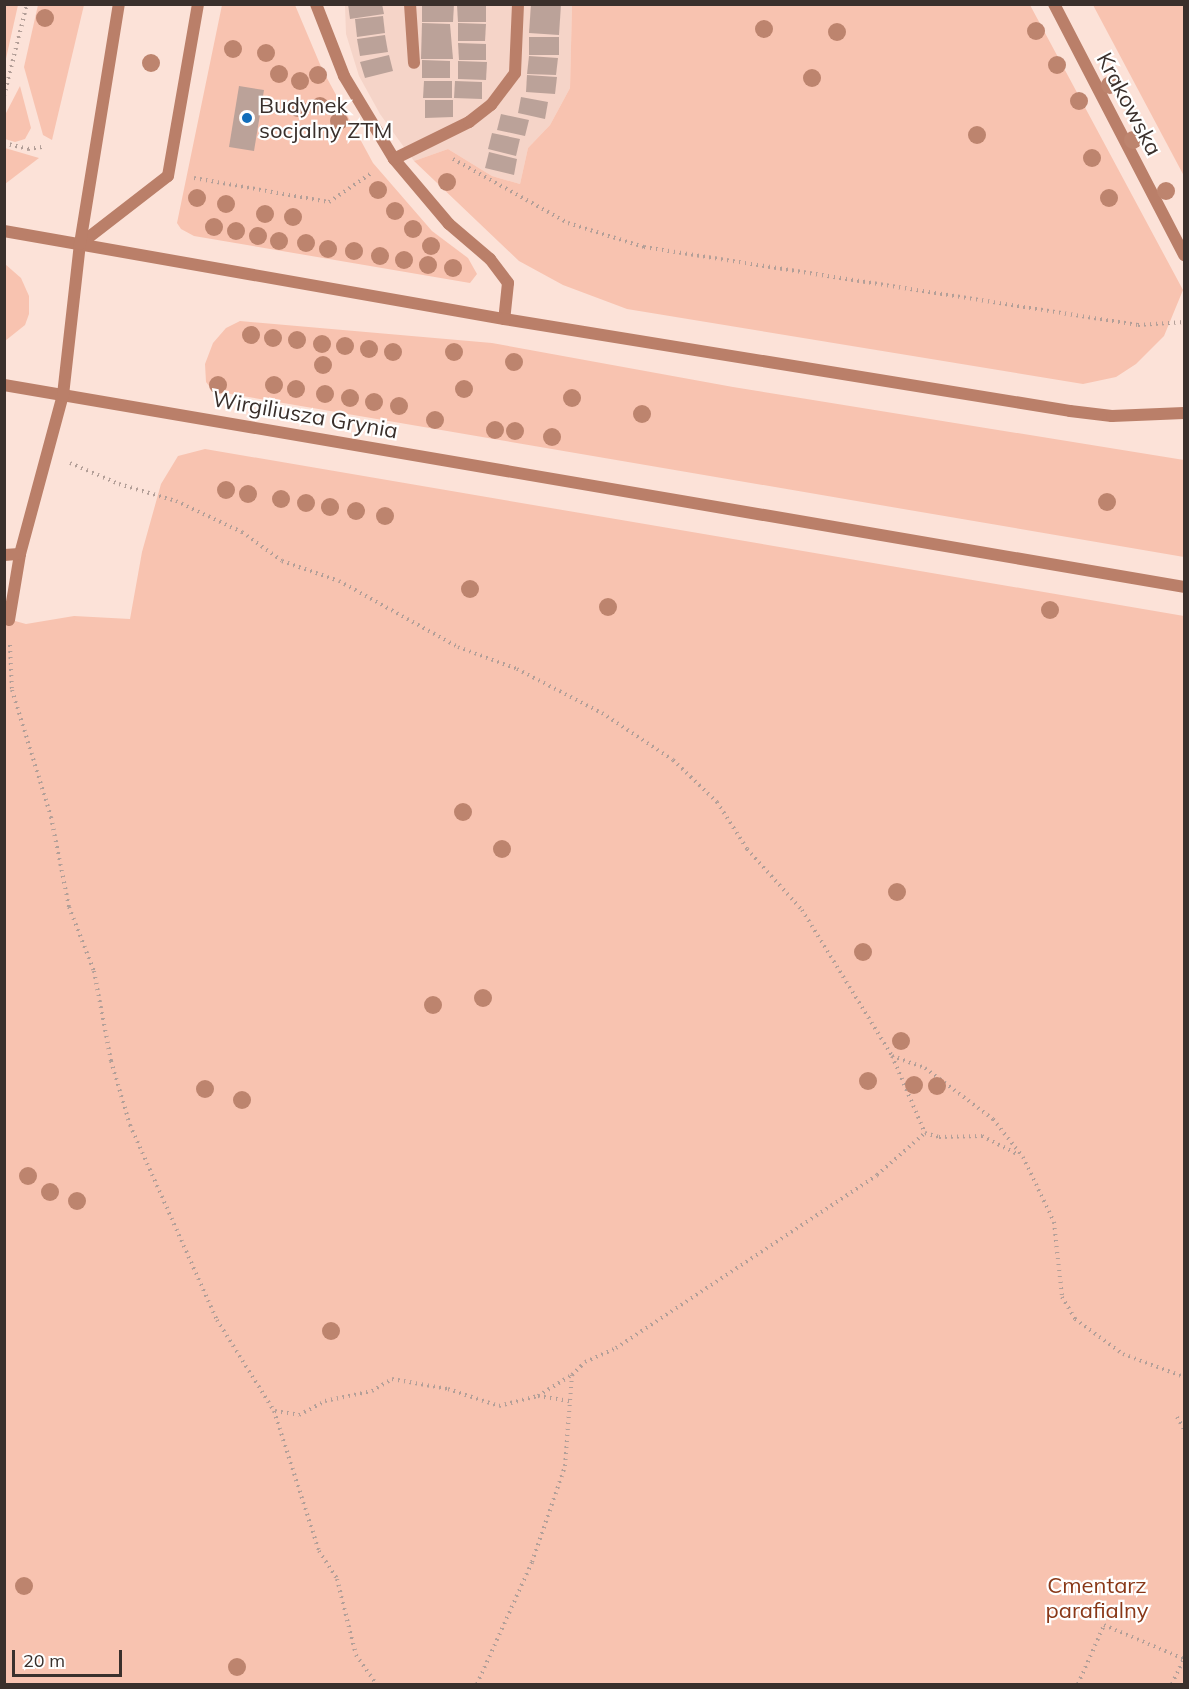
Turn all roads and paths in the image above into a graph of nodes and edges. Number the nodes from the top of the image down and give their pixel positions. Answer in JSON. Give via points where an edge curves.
{"nodes":[{"id":1,"x":27,"y":4,"type":"edge"},
{"id":2,"x":119,"y":4,"type":"edge"},
{"id":3,"x":198,"y":4,"type":"edge"},
{"id":4,"x":316,"y":4,"type":"edge"},
{"id":5,"x":410,"y":4,"type":"edge"},
{"id":6,"x":518,"y":4,"type":"edge"},
{"id":7,"x":1054,"y":4,"type":"edge"},
{"id":8,"x":414,"y":63,"type":"dead end"},
{"id":9,"x":4,"y":96,"type":"edge"},
{"id":10,"x":434,"y":140,"type":"junction"},
{"id":11,"x":4,"y":143,"type":"edge"},
{"id":12,"x":42,"y":147,"type":"dead end"},
{"id":13,"x":394,"y":159,"type":"junction"},
{"id":14,"x":168,"y":176,"type":"junction"},
{"id":15,"x":4,"y":231,"type":"edge"},
{"id":16,"x":80,"y":244,"type":"junction"},
{"id":17,"x":1185,"y":255,"type":"edge"},
{"id":18,"x":504,"y":319,"type":"junction"},
{"id":19,"x":1185,"y":322,"type":"edge"},
{"id":20,"x":4,"y":385,"type":"edge"},
{"id":21,"x":63,"y":395,"type":"junction"},
{"id":22,"x":1185,"y":413,"type":"edge"},
{"id":23,"x":47,"y":453,"type":"junction"},
{"id":24,"x":20,"y":554,"type":"junction"},
{"id":25,"x":4,"y":555,"type":"edge"},
{"id":26,"x":1185,"y":587,"type":"edge"},
{"id":27,"x":9,"y":620,"type":"joint"},
{"id":28,"x":892,"y":1056,"type":"junction"},
{"id":29,"x":925,"y":1133,"type":"junction"},
{"id":30,"x":1023,"y":1157,"type":"junction"},
{"id":31,"x":572,"y":1375,"type":"junction"},
{"id":32,"x":1185,"y":1377,"type":"edge"},
{"id":33,"x":538,"y":1396,"type":"junction"},
{"id":34,"x":570,"y":1401,"type":"junction"},
{"id":35,"x":274,"y":1411,"type":"junction"},
{"id":36,"x":1177,"y":1417,"type":"dead end"},
{"id":37,"x":1185,"y":1429,"type":"edge"},
{"id":38,"x":1184,"y":1658,"type":"edge"},
{"id":39,"x":376,"y":1684,"type":"edge"},
{"id":40,"x":477,"y":1684,"type":"edge"},
{"id":41,"x":1078,"y":1684,"type":"edge"},
{"id":42,"x":1172,"y":1684,"type":"edge"}],
"edges":[{"from":1,"to":9,"type":"path"},
{"from":2,"to":16,"type":"street"},
{"from":3,"to":14,"type":"street"},
{"from":4,"to":13,"type":"street","via":[[344,76]]},
{"from":5,"to":8,"type":"street"},
{"from":6,"to":10,"type":"street","via":[[515,73],[491,105]]},
{"from":7,"to":17,"type":"street","name":"Krakowska"},
{"from":10,"to":13,"type":"street"},
{"from":10,"to":19,"type":"path","via":[[442,153],[568,223],[644,247],[1138,325]]},
{"from":11,"to":12,"type":"path","via":[[28,149]]},
{"from":13,"to":14,"type":"path","via":[[329,202]]},
{"from":13,"to":18,"type":"street","via":[[449,224],[490,259],[508,283]]},
{"from":14,"to":16,"type":"street"},
{"from":15,"to":16,"type":"street"},
{"from":16,"to":18,"type":"street"},
{"from":16,"to":21,"type":"street"},
{"from":18,"to":22,"type":"street","via":[[1070,411],[1112,416]]},
{"from":20,"to":21,"type":"street","name":"Wirgiliusza Grynia"},
{"from":21,"to":23,"type":"street"},
{"from":21,"to":26,"type":"street","name":"Wirgiliusza Grynia"},
{"from":23,"to":24,"type":"street"},
{"from":23,"to":28,"type":"path","via":[[119,484],[176,501],[242,532],[282,561],[339,581],[458,647],[516,669],[602,713],[673,760],[717,802],[747,849],[802,910]]},
{"from":24,"to":25,"type":"street"},
{"from":24,"to":27,"type":"street"},
{"from":27,"to":35,"type":"path","via":[[12,690],[51,816],[69,907],[94,970],[111,1061],[130,1125],[217,1320]]},
{"from":28,"to":29,"type":"path"},
{"from":28,"to":30,"type":"path","via":[[925,1068],[993,1119]]},
{"from":29,"to":30,"type":"path","via":[[939,1137],[982,1136]]},
{"from":29,"to":31,"type":"path","via":[[877,1175],[616,1348],[585,1362]]},
{"from":30,"to":32,"type":"path","via":[[1054,1222],[1062,1297],[1075,1319],[1123,1354]]},
{"from":31,"to":33,"type":"path"},
{"from":31,"to":34,"type":"path"},
{"from":33,"to":34,"type":"path"},
{"from":33,"to":35,"type":"path","via":[[499,1406],[448,1389],[392,1379],[372,1392],[326,1401],[299,1415]]},
{"from":34,"to":40,"type":"path","via":[[565,1466],[532,1562]]},
{"from":35,"to":39,"type":"path","via":[[319,1551],[337,1580],[356,1655]]},
{"from":36,"to":37,"type":"path"},
{"from":38,"to":41,"type":"path","via":[[1104,1625]]},
{"from":38,"to":42,"type":"path"}]}
